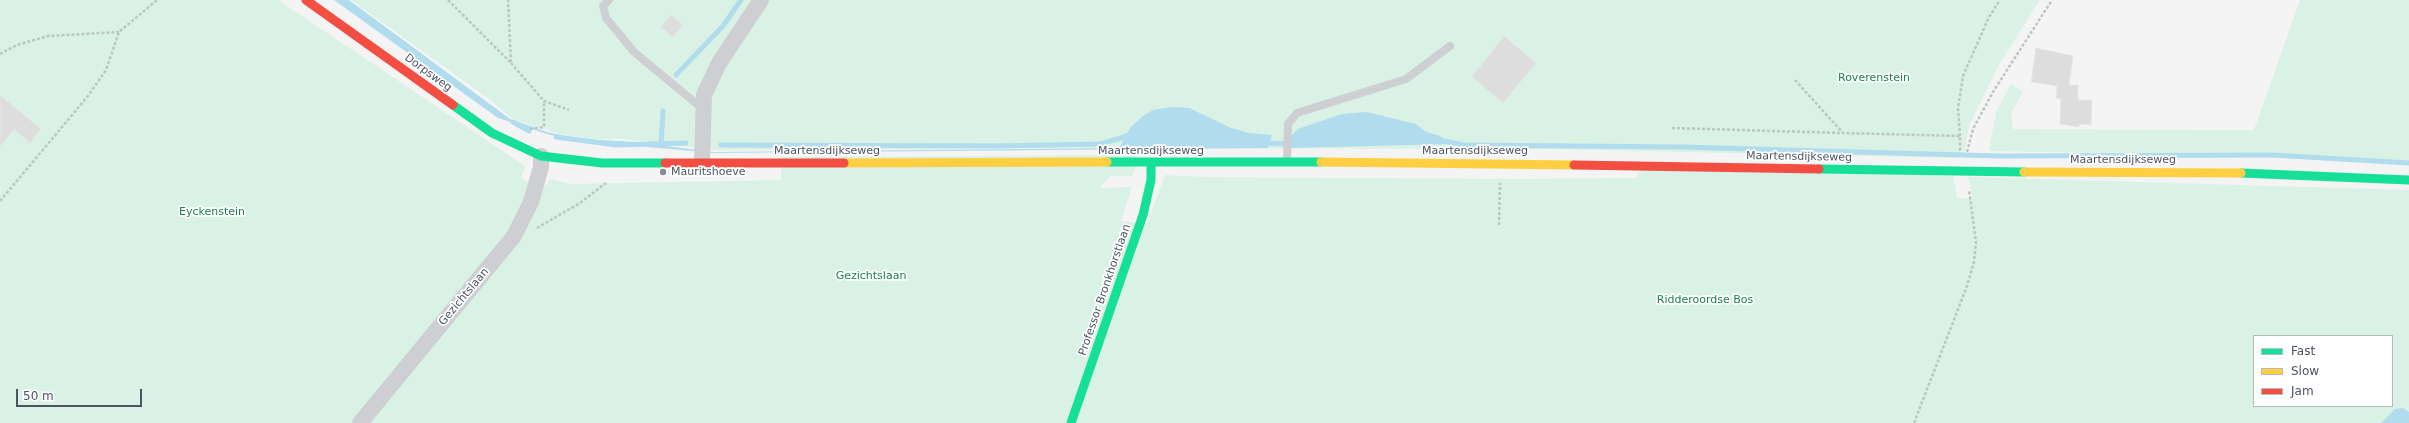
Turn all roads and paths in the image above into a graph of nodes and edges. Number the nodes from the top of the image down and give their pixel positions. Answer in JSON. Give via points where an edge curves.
{"nodes":[{"id":1,"x":157,"y":0,"type":"edge"},
{"id":2,"x":306,"y":0,"type":"edge"},
{"id":3,"x":448,"y":0,"type":"edge"},
{"id":4,"x":508,"y":0,"type":"edge"},
{"id":5,"x":609,"y":0,"type":"edge"},
{"id":6,"x":761,"y":0,"type":"edge"},
{"id":7,"x":2000,"y":0,"type":"edge"},
{"id":8,"x":2052,"y":0,"type":"edge"},
{"id":9,"x":119,"y":32,"type":"junction"},
{"id":10,"x":1450,"y":46,"type":"dead end"},
{"id":11,"x":0,"y":54,"type":"edge"},
{"id":12,"x":511,"y":63,"type":"junction"},
{"id":13,"x":1795,"y":80,"type":"dead end"},
{"id":14,"x":544,"y":100,"type":"junction"},
{"id":15,"x":703,"y":109,"type":"junction"},
{"id":16,"x":569,"y":110,"type":"dead end"},
{"id":17,"x":1672,"y":128,"type":"dead end"},
{"id":18,"x":522,"y":130,"type":"dead end"},
{"id":19,"x":1843,"y":133,"type":"junction"},
{"id":20,"x":1960,"y":136,"type":"junction"},
{"id":21,"x":1960,"y":147,"type":"dead end"},
{"id":22,"x":541,"y":156,"type":"junction"},
{"id":23,"x":1287,"y":162,"type":"junction"},
{"id":24,"x":702,"y":163,"type":"junction"},
{"id":25,"x":1151,"y":163,"type":"junction"},
{"id":26,"x":1968,"y":172,"type":"junction"},
{"id":27,"x":1499,"y":180,"type":"dead end"},
{"id":28,"x":2409,"y":180,"type":"edge"},
{"id":29,"x":607,"y":182,"type":"dead end"},
{"id":30,"x":1969,"y":188,"type":"dead end"},
{"id":31,"x":0,"y":201,"type":"edge"},
{"id":32,"x":1499,"y":225,"type":"dead end"},
{"id":33,"x":514,"y":236,"type":"junction"},
{"id":34,"x":360,"y":423,"type":"edge"},
{"id":35,"x":1071,"y":423,"type":"edge"},
{"id":36,"x":1914,"y":423,"type":"edge"}],
"edges":[{"from":1,"to":9,"type":"path"},
{"from":2,"to":22,"type":"street","name":"Dorpsweg","via":[[477,124]]},
{"from":3,"to":12,"type":"path"},
{"from":4,"to":12,"type":"path"},
{"from":5,"to":15,"type":"lane","via":[[604,6],[606,18],[634,52]]},
{"from":6,"to":15,"type":"street","via":[[719,63],[704,95]]},
{"from":7,"to":20,"type":"path","via":[[1989,16],[1963,76],[1958,108]]},
{"from":8,"to":26,"type":"path","via":[[2018,50],[1973,129],[1967,150]]},
{"from":9,"to":11,"type":"path","via":[[48,36],[17,45]]},
{"from":9,"to":31,"type":"path","via":[[106,70],[88,96]]},
{"from":10,"to":23,"type":"lane","via":[[1406,79],[1297,113],[1288,124]]},
{"from":12,"to":14,"type":"path"},
{"from":13,"to":19,"type":"path"},
{"from":14,"to":16,"type":"path"},
{"from":14,"to":18,"type":"path","via":[[544,127]]},
{"from":15,"to":24,"type":"street"},
{"from":17,"to":19,"type":"path"},
{"from":19,"to":20,"type":"path"},
{"from":20,"to":21,"type":"path"},
{"from":22,"to":24,"type":"street","name":"Maartensdijkseweg","via":[[602,163]]},
{"from":22,"to":33,"type":"street","name":"Gezichtslaan","via":[[541,167],[531,202]]},
{"from":23,"to":25,"type":"street","name":"Maartensdijkseweg"},
{"from":23,"to":26,"type":"street","name":"Maartensdijkseweg"},
{"from":24,"to":25,"type":"street","name":"Maartensdijkseweg"},
{"from":25,"to":35,"type":"street","name":"Professor Bronkhorstlaan","via":[[1151,180],[1143,215]]},
{"from":26,"to":28,"type":"street","name":"Maartensdijkseweg","via":[[2269,173]]},
{"from":27,"to":32,"type":"path"},
{"from":29,"to":33,"type":"path","via":[[580,204],[528,234]]},
{"from":30,"to":36,"type":"path","via":[[1976,242],[1974,262]]},
{"from":33,"to":34,"type":"street","name":"Gezichtslaan"}]}
